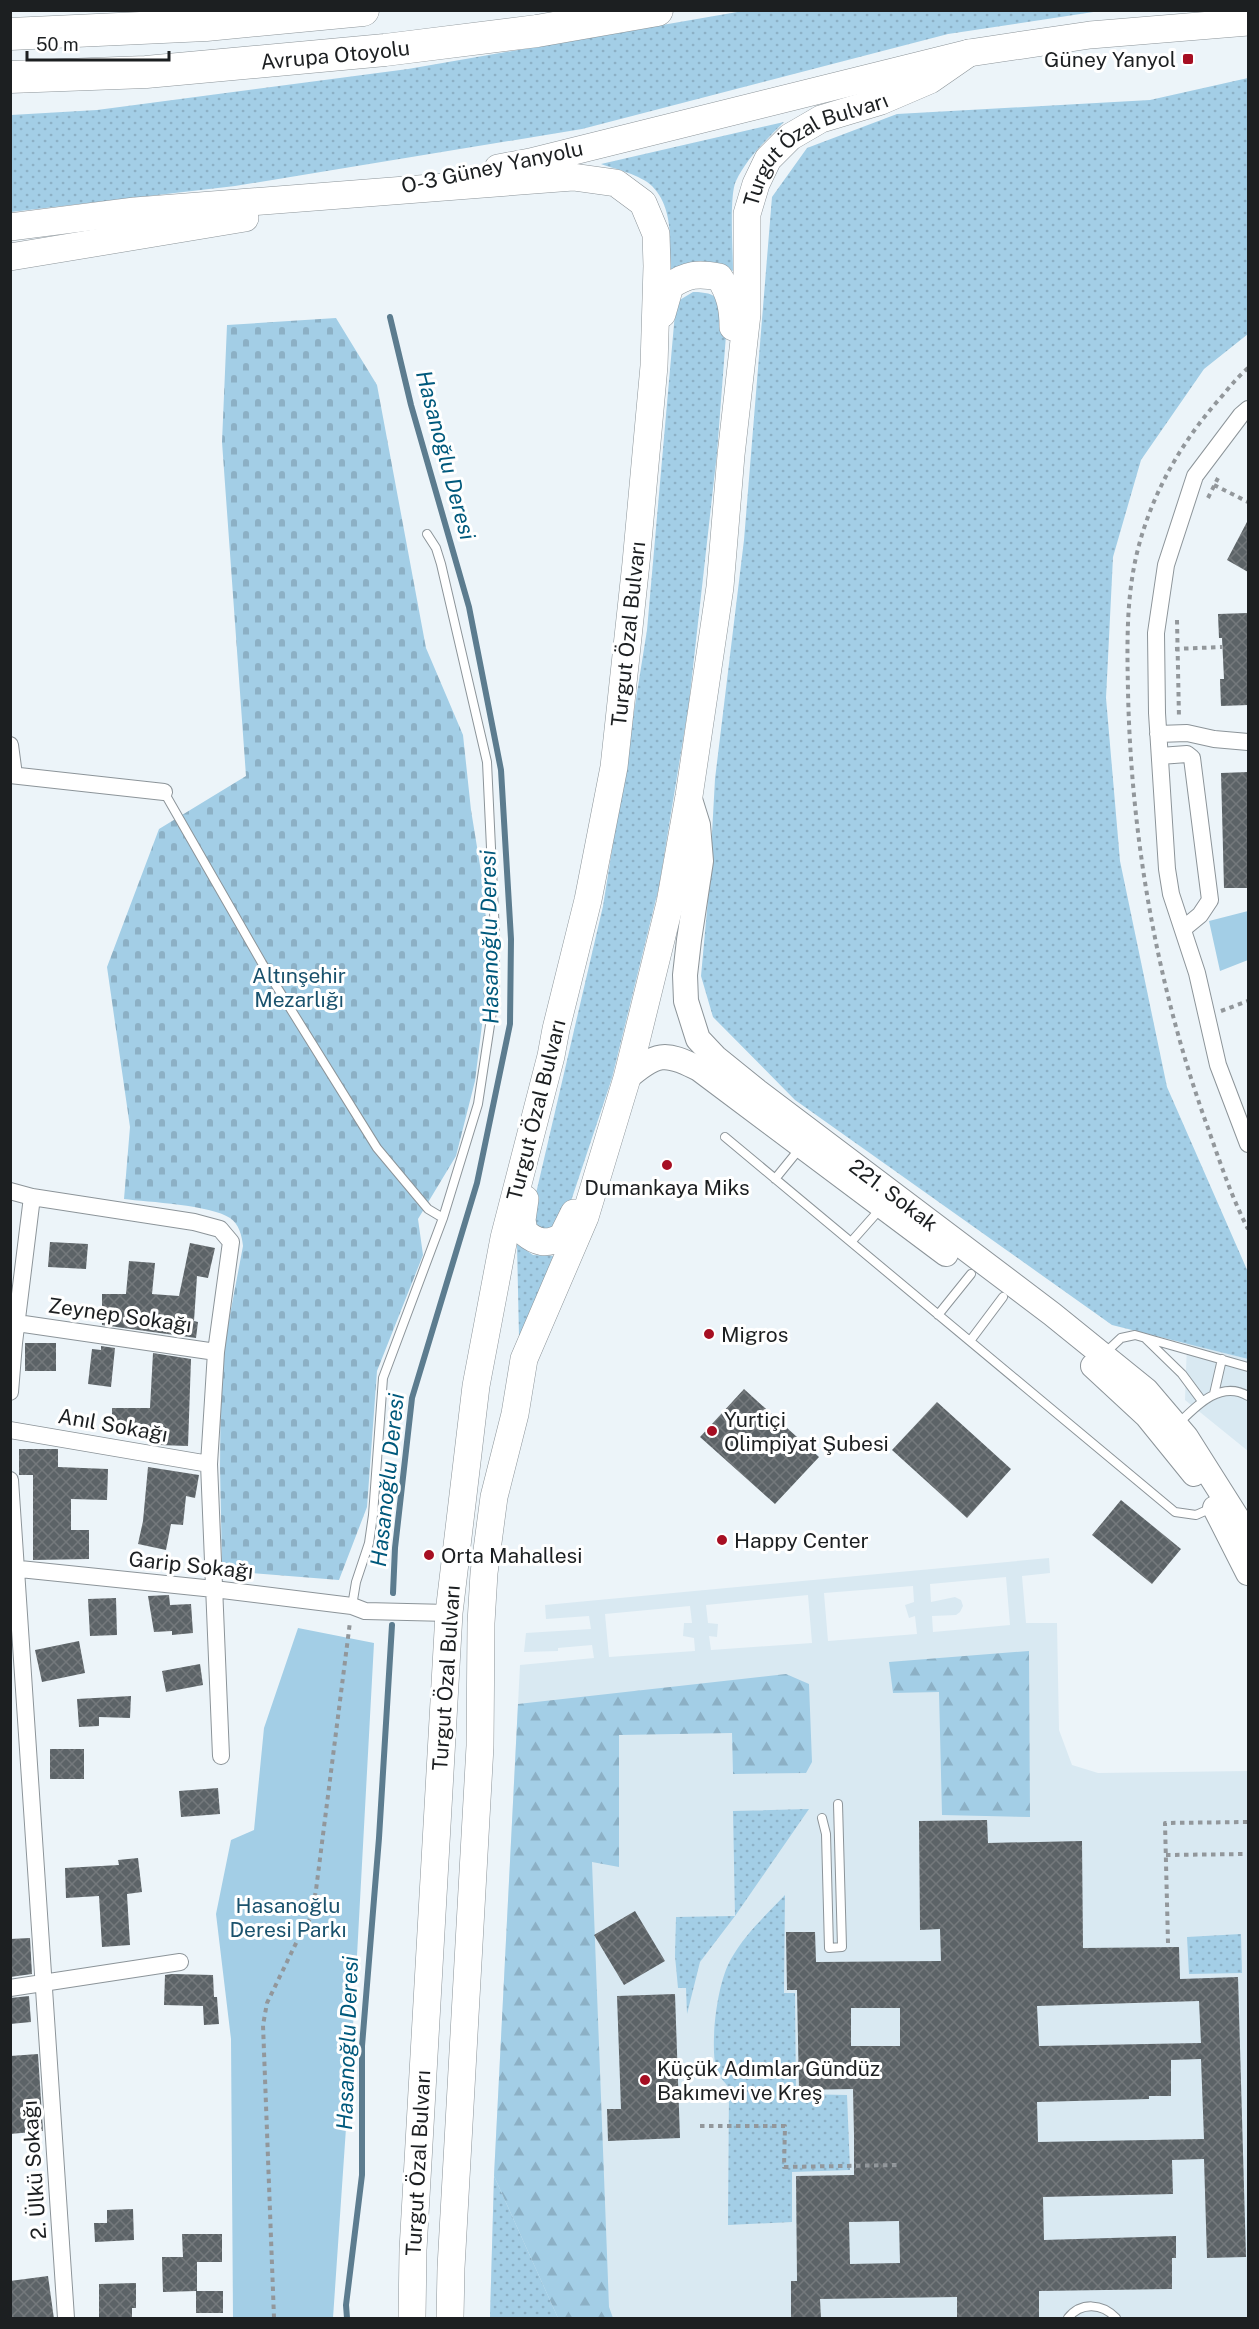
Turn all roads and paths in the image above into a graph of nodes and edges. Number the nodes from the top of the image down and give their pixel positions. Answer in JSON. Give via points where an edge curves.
{"nodes":[{"id":1,"x":363,"y":10,"type":"edge"},
{"id":2,"x":657,"y":10,"type":"edge"},
{"id":3,"x":1248,"y":20,"type":"edge"},
{"id":4,"x":10,"y":34,"type":"edge"},
{"id":5,"x":969,"y":52,"type":"junction"},
{"id":6,"x":10,"y":77,"type":"edge"},
{"id":7,"x":354,"y":195,"type":"junction"},
{"id":8,"x":264,"y":215,"type":"junction"},
{"id":9,"x":10,"y":227,"type":"edge"},
{"id":10,"x":10,"y":246,"type":"edge"},
{"id":11,"x":10,"y":257,"type":"edge"},
{"id":12,"x":654,"y":366,"type":"junction"},
{"id":13,"x":1248,"y":409,"type":"edge"},
{"id":14,"x":731,"y":455,"type":"junction"},
{"id":15,"x":1223,"y":471,"type":"dead end"},
{"id":16,"x":1195,"y":477,"type":"junction"},
{"id":17,"x":1214,"y":485,"type":"junction"},
{"id":18,"x":1248,"y":502,"type":"edge"},
{"id":19,"x":1205,"y":504,"type":"dead end"},
{"id":20,"x":427,"y":534,"type":"dead end"},
{"id":21,"x":1178,"y":612,"type":"dead end"},
{"id":22,"x":1222,"y":647,"type":"dead end"},
{"id":23,"x":1177,"y":649,"type":"junction"},
{"id":24,"x":1156,"y":650,"type":"junction"},
{"id":25,"x":1180,"y":733,"type":"junction"},
{"id":26,"x":1158,"y":734,"type":"junction"},
{"id":27,"x":1248,"y":742,"type":"edge"},
{"id":28,"x":10,"y":745,"type":"edge"},
{"id":29,"x":1160,"y":756,"type":"junction"},
{"id":30,"x":12,"y":775,"type":"edge"},
{"id":31,"x":164,"y":792,"type":"joint"},
{"id":32,"x":689,"y":796,"type":"junction"},
{"id":33,"x":1183,"y":929,"type":"junction"},
{"id":34,"x":1248,"y":1001,"type":"edge"},
{"id":35,"x":1207,"y":1017,"type":"junction"},
{"id":36,"x":551,"y":1056,"type":"junction"},
{"id":37,"x":627,"y":1078,"type":"junction"},
{"id":38,"x":725,"y":1137,"type":"dead end"},
{"id":39,"x":1248,"y":1144,"type":"edge"},
{"id":40,"x":802,"y":1147,"type":"junction"},
{"id":41,"x":775,"y":1179,"type":"junction"},
{"id":42,"x":10,"y":1191,"type":"edge"},
{"id":43,"x":32,"y":1197,"type":"junction"},
{"id":44,"x":882,"y":1207,"type":"junction"},
{"id":45,"x":443,"y":1218,"type":"junction"},
{"id":46,"x":851,"y":1242,"type":"junction"},
{"id":47,"x":972,"y":1274,"type":"junction"},
{"id":48,"x":1003,"y":1297,"type":"junction"},
{"id":49,"x":938,"y":1315,"type":"junction"},
{"id":50,"x":17,"y":1323,"type":"junction"},
{"id":51,"x":1146,"y":1338,"type":"junction"},
{"id":52,"x":970,"y":1341,"type":"junction"},
{"id":53,"x":216,"y":1352,"type":"junction"},
{"id":54,"x":1103,"y":1355,"type":"junction"},
{"id":55,"x":1222,"y":1359,"type":"junction"},
{"id":56,"x":1248,"y":1367,"type":"edge"},
{"id":57,"x":10,"y":1392,"type":"edge"},
{"id":58,"x":1214,"y":1394,"type":"junction"},
{"id":59,"x":1248,"y":1396,"type":"edge"},
{"id":60,"x":1202,"y":1401,"type":"junction"},
{"id":61,"x":1176,"y":1426,"type":"junction"},
{"id":62,"x":10,"y":1430,"type":"edge"},
{"id":63,"x":208,"y":1464,"type":"junction"},
{"id":64,"x":10,"y":1480,"type":"edge"},
{"id":65,"x":1215,"y":1507,"type":"junction"},
{"id":66,"x":1248,"y":1535,"type":"edge"},
{"id":67,"x":13,"y":1568,"type":"edge"},
{"id":68,"x":1248,"y":1573,"type":"edge"},
{"id":69,"x":214,"y":1589,"type":"junction"},
{"id":70,"x":358,"y":1609,"type":"junction"},
{"id":71,"x":449,"y":1613,"type":"junction"},
{"id":72,"x":481,"y":1623,"type":"junction"},
{"id":73,"x":221,"y":1756,"type":"dead end"},
{"id":74,"x":838,"y":1804,"type":"dead end"},
{"id":75,"x":822,"y":1818,"type":"dead end"},
{"id":76,"x":1248,"y":1822,"type":"edge"},
{"id":77,"x":1248,"y":1854,"type":"edge"},
{"id":78,"x":1166,"y":1855,"type":"junction"},
{"id":79,"x":1168,"y":1943,"type":"dead end"},
{"id":80,"x":180,"y":1962,"type":"dead end"},
{"id":81,"x":44,"y":1984,"type":"junction"},
{"id":82,"x":10,"y":1988,"type":"edge"},
{"id":83,"x":700,"y":2126,"type":"dead end"},
{"id":84,"x":898,"y":2165,"type":"dead end"},
{"id":85,"x":66,"y":2319,"type":"edge"},
{"id":86,"x":274,"y":2319,"type":"edge"},
{"id":87,"x":412,"y":2319,"type":"edge"},
{"id":88,"x":450,"y":2319,"type":"edge"},
{"id":89,"x":1068,"y":2319,"type":"edge"},
{"id":90,"x":1116,"y":2319,"type":"edge"}],
"edges":[{"from":1,"to":4,"type":"highway","name":"Avrupa Otoyolu","via":[[140,29]]},
{"from":2,"to":6,"type":"highway","name":"Avrupa Otoyolu","via":[[537,31],[386,50],[168,70]]},
{"from":3,"to":5,"type":"main road","name":"O-3 Güney Yanyolu"},
{"from":5,"to":7,"type":"main road","name":"O-3 Güney Yanyolu","via":[[530,162]]},
{"from":5,"to":14,"type":"main road","name":"Turgut Özal Bulvarı","via":[[930,81],[821,119],[789,137],[768,159],[747,214],[747,314]]},
{"from":7,"to":8,"type":"main road","name":"O-3 Güney Yanyolu"},
{"from":7,"to":9,"type":"main road","via":[[135,211]]},
{"from":7,"to":12,"type":"main road","name":"Turgut Özal Bulvarı","via":[[573,177],[616,183],[643,203],[656,234]]},
{"from":8,"to":10,"type":"main road","via":[[192,220]]},
{"from":8,"to":11,"type":"main road","name":"O-3 Güney Yanyolu"},
{"from":12,"to":14,"type":"main road","via":[[670,286],[691,274],[719,277],[732,302]]},
{"from":12,"to":36,"type":"main road","name":"Turgut Özal Bulvarı","via":[[614,767]]},
{"from":13,"to":16,"type":"street"},
{"from":14,"to":32,"type":"main road","name":"Turgut Özal Bulvarı","via":[[720,587]]},
{"from":15,"to":17,"type":"path"},
{"from":16,"to":17,"type":"path"},
{"from":16,"to":24,"type":"street","via":[[1166,565]]},
{"from":17,"to":18,"type":"path"},
{"from":17,"to":19,"type":"path"},
{"from":20,"to":45,"type":"lane","via":[[441,564],[487,762],[495,934],[495,992],[478,1104]]},
{"from":21,"to":23,"type":"path"},
{"from":22,"to":23,"type":"path"},
{"from":23,"to":24,"type":"path"},
{"from":23,"to":25,"type":"path"},
{"from":24,"to":26,"type":"street"},
{"from":25,"to":26,"type":"street"},
{"from":25,"to":27,"type":"street"},
{"from":26,"to":29,"type":"street"},
{"from":28,"to":30,"type":"street"},
{"from":29,"to":33,"type":"street","via":[[1167,869]]},
{"from":29,"to":33,"type":"street","via":[[1187,754],[1192,758],[1210,900]]},
{"from":30,"to":31,"type":"street"},
{"from":31,"to":45,"type":"lane","via":[[262,963],[377,1148],[428,1209]]},
{"from":32,"to":37,"type":"main road","name":"Turgut Özal Bulvarı","via":[[670,903]]},
{"from":32,"to":54,"type":"street","name":"221. Sokak","via":[[698,825],[701,861],[685,975],[686,1001],[698,1039],[757,1091]]},
{"from":33,"to":35,"type":"street"},
{"from":34,"to":35,"type":"path"},
{"from":35,"to":39,"type":"street","via":[[1218,1065]]},
{"from":36,"to":37,"type":"main road","via":[[544,1117],[522,1220],[524,1232],[539,1242],[562,1237],[568,1228],[602,1131]]},
{"from":36,"to":71,"type":"main road","name":"Turgut Özal Bulvarı","via":[[504,1238],[476,1386]]},
{"from":37,"to":40,"type":"street","name":"221. Sokak","via":[[660,1057],[678,1058],[699,1069]]},
{"from":37,"to":72,"type":"main road","name":"Turgut Özal Bulvarı","via":[[585,1217],[524,1359],[494,1497]]},
{"from":38,"to":41,"type":"lane"},
{"from":40,"to":41,"type":"lane"},
{"from":40,"to":44,"type":"street","name":"221. Sokak"},
{"from":41,"to":46,"type":"lane"},
{"from":42,"to":43,"type":"street"},
{"from":43,"to":50,"type":"street"},
{"from":43,"to":53,"type":"street","via":[[220,1229],[231,1242]]},
{"from":44,"to":46,"type":"lane"},
{"from":44,"to":47,"type":"street","name":"221. Sokak"},
{"from":45,"to":70,"type":"lane","via":[[383,1378],[373,1515],[369,1543],[356,1582]]},
{"from":46,"to":49,"type":"lane"},
{"from":47,"to":48,"type":"street","name":"221. Sokak"},
{"from":47,"to":49,"type":"lane"},
{"from":48,"to":52,"type":"lane"},
{"from":48,"to":65,"type":"street","name":"221. Sokak","via":[[1088,1361],[1147,1416],[1205,1487]]},
{"from":49,"to":52,"type":"lane"},
{"from":50,"to":53,"type":"street","name":"Zeynep Sokağı"},
{"from":50,"to":57,"type":"street"},
{"from":51,"to":54,"type":"lane","via":[[1127,1335]]},
{"from":51,"to":55,"type":"lane"},
{"from":51,"to":60,"type":"lane"},
{"from":52,"to":65,"type":"lane","via":[[1175,1512],[1197,1515]]},
{"from":53,"to":63,"type":"street"},
{"from":54,"to":61,"type":"street","name":"221. Sokak","via":[[1146,1390]]},
{"from":55,"to":56,"type":"lane"},
{"from":55,"to":58,"type":"lane"},
{"from":58,"to":59,"type":"lane","via":[[1233,1390]]},
{"from":58,"to":60,"type":"lane"},
{"from":60,"to":61,"type":"lane"},
{"from":61,"to":66,"type":"street","name":"221. Sokak"},
{"from":62,"to":63,"type":"street","name":"Anıl Sokağı"},
{"from":63,"to":69,"type":"street"},
{"from":64,"to":67,"type":"street","name":"2. Ülkü Sokağı"},
{"from":65,"to":68,"type":"street","name":"221. Sokak"},
{"from":67,"to":69,"type":"street","name":"Garip Sokağı"},
{"from":67,"to":81,"type":"street","name":"2. Ülkü Sokağı"},
{"from":69,"to":70,"type":"street","name":"Garip Sokağı"},
{"from":69,"to":73,"type":"street"},
{"from":70,"to":71,"type":"street","name":"Garip Sokağı"},
{"from":70,"to":86,"type":"path","via":[[311,1917],[267,2003],[263,2025]]},
{"from":71,"to":72,"type":"main road"},
{"from":71,"to":87,"type":"main road","name":"Turgut Özal Bulvarı"},
{"from":72,"to":88,"type":"main road","name":"Turgut Özal Bulvarı","via":[[480,1746]]},
{"from":74,"to":75,"type":"lane","via":[[842,1947],[829,1948],[826,1834]]},
{"from":76,"to":78,"type":"path","via":[[1166,1823]]},
{"from":77,"to":78,"type":"path"},
{"from":78,"to":79,"type":"path"},
{"from":80,"to":81,"type":"street"},
{"from":81,"to":82,"type":"street"},
{"from":81,"to":85,"type":"street","name":"2. Ülkü Sokağı"},
{"from":83,"to":84,"type":"path","via":[[785,2126],[784,2167]]},
{"from":89,"to":90,"type":"lane","via":[[1081,2308],[1091,2306],[1108,2311]]}]}
